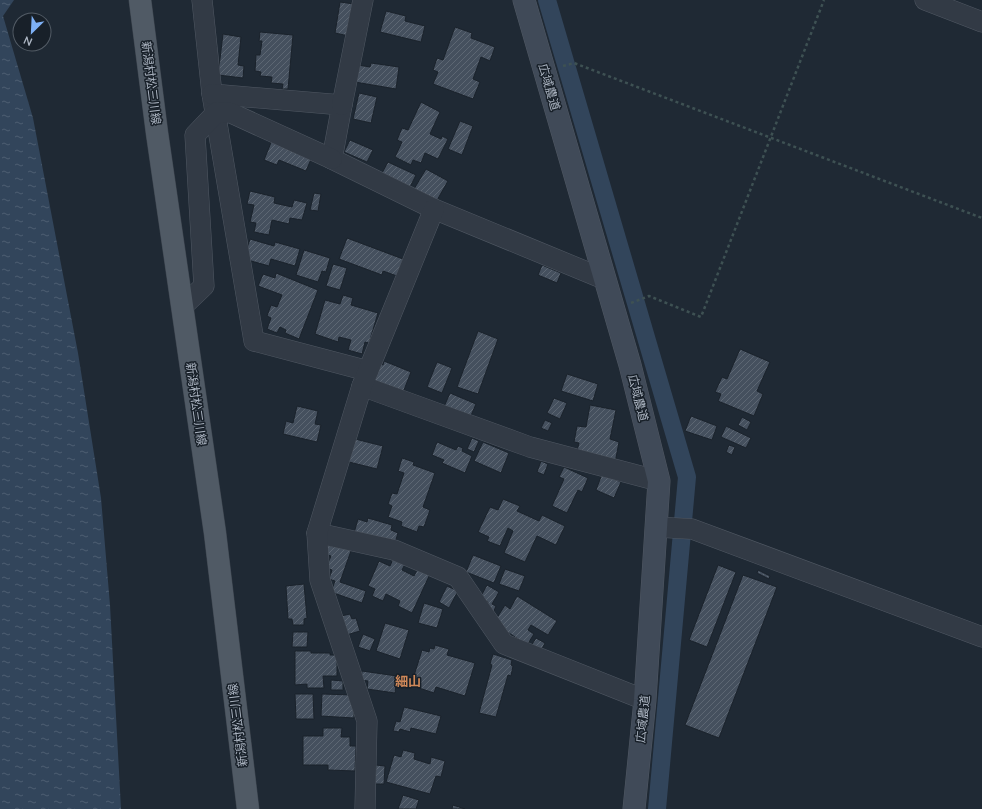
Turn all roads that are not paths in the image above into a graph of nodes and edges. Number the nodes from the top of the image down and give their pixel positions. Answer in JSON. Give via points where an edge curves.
{"nodes":[{"id":1,"x":140,"y":0,"type":"edge"},
{"id":2,"x":202,"y":0,"type":"edge"},
{"id":3,"x":363,"y":0,"type":"edge"},
{"id":4,"x":524,"y":0,"type":"edge"},
{"id":5,"x":925,"y":0,"type":"edge"},
{"id":6,"x":982,"y":22,"type":"edge"},
{"id":7,"x":215,"y":103,"type":"junction"},
{"id":8,"x":342,"y":105,"type":"junction"},
{"id":9,"x":332,"y":159,"type":"junction"},
{"id":10,"x":434,"y":209,"type":"junction"},
{"id":11,"x":604,"y":279,"type":"junction"},
{"id":12,"x":182,"y":307,"type":"junction"},
{"id":13,"x":365,"y":378,"type":"junction"},
{"id":14,"x":659,"y":481,"type":"junction"},
{"id":15,"x":656,"y":527,"type":"junction"},
{"id":16,"x":317,"y":533,"type":"junction"},
{"id":17,"x":982,"y":637,"type":"edge"},
{"id":18,"x":645,"y":700,"type":"junction"},
{"id":19,"x":248,"y":809,"type":"edge"},
{"id":20,"x":365,"y":809,"type":"edge"},
{"id":21,"x":634,"y":809,"type":"edge"}],
"edges":[{"from":1,"to":12,"type":"main road","name":"新潟村松三川線"},
{"from":2,"to":7,"type":"street"},
{"from":3,"to":8,"type":"street"},
{"from":4,"to":11,"type":"street","name":"広域農道"},
{"from":5,"to":6,"type":"street"},
{"from":7,"to":8,"type":"street"},
{"from":7,"to":9,"type":"street","via":[[231,113]]},
{"from":7,"to":12,"type":"street","via":[[195,135],[204,286]]},
{"from":7,"to":13,"type":"street","via":[[254,341]]},
{"from":8,"to":9,"type":"street"},
{"from":9,"to":10,"type":"street"},
{"from":10,"to":11,"type":"street"},
{"from":10,"to":13,"type":"street"},
{"from":11,"to":14,"type":"street","name":"広域農道","via":[[630,365]]},
{"from":12,"to":19,"type":"main road","name":"新潟村松三川線","via":[[215,533]]},
{"from":13,"to":14,"type":"street","via":[[530,447]]},
{"from":13,"to":16,"type":"street"},
{"from":14,"to":15,"type":"street","name":"広域農道"},
{"from":15,"to":17,"type":"street","via":[[692,529]]},
{"from":15,"to":18,"type":"street","name":"広域農道"},
{"from":16,"to":18,"type":"street","via":[[394,550],[458,577],[504,644]]},
{"from":16,"to":20,"type":"street","via":[[320,580],[367,722]]},
{"from":18,"to":21,"type":"street","name":"広域農道"}]}
